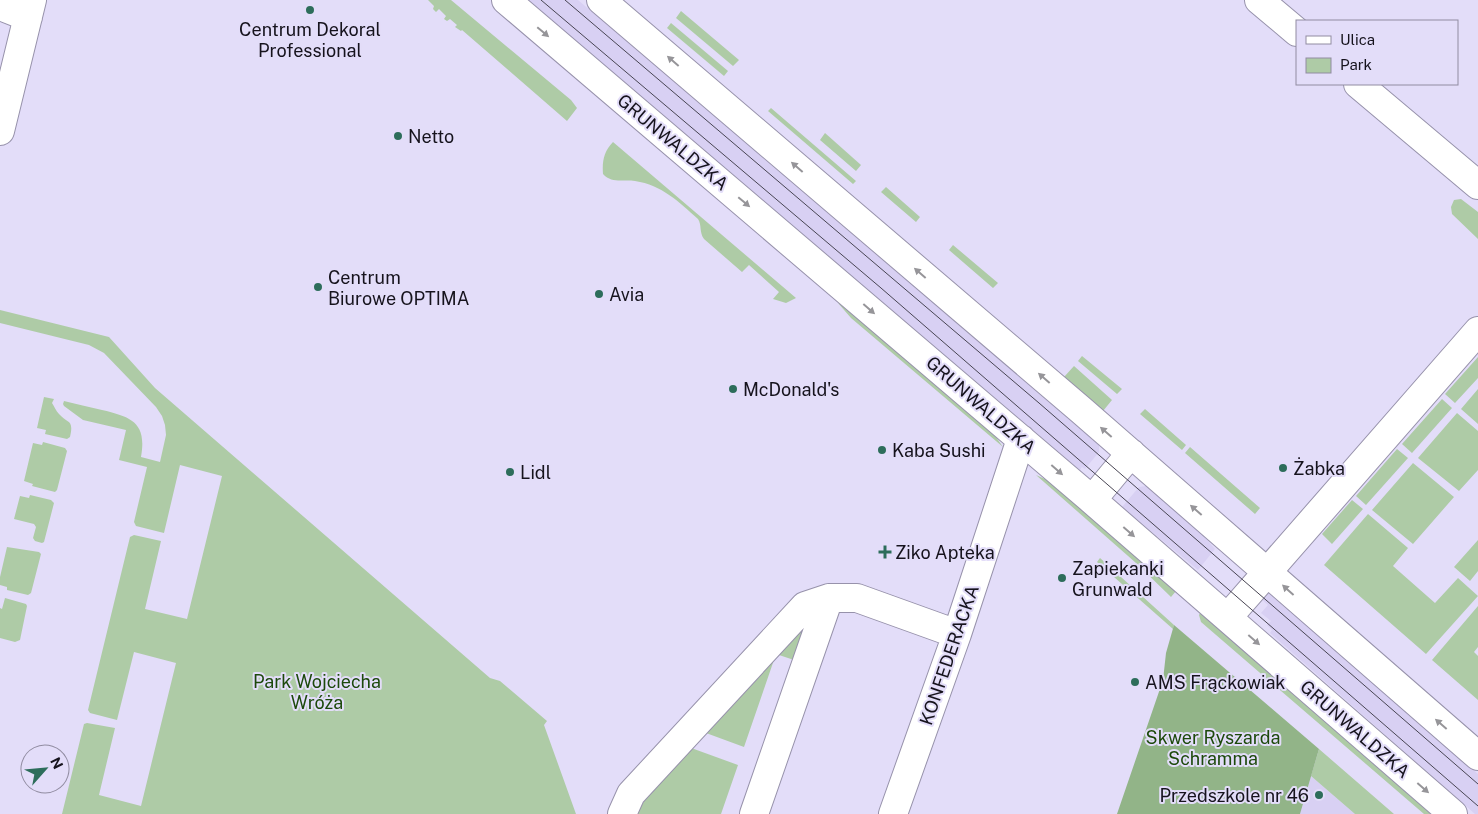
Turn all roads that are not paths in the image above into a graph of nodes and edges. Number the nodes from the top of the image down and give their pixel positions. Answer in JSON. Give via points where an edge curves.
{"nodes":[{"id":1,"x":506,"y":0,"type":"edge"},
{"id":2,"x":601,"y":0,"type":"edge"},
{"id":3,"x":1259,"y":0,"type":"edge"},
{"id":4,"x":0,"y":6,"type":"edge"},
{"id":5,"x":30,"y":8,"type":"edge"},
{"id":6,"x":1296,"y":31,"type":"edge"},
{"id":7,"x":1359,"y":85,"type":"edge"},
{"id":8,"x":0,"y":131,"type":"edge"},
{"id":9,"x":1478,"y":185,"type":"edge"},
{"id":10,"x":1478,"y":332,"type":"edge"},
{"id":11,"x":1021,"y":439,"type":"junction"},
{"id":12,"x":1131,"y":454,"type":"junction"},
{"id":13,"x":1092,"y":500,"type":"junction"},
{"id":14,"x":1267,"y":571,"type":"junction"},
{"id":15,"x":829,"y":598,"type":"junction"},
{"id":16,"x":1228,"y":617,"type":"junction"},
{"id":17,"x":957,"y":634,"type":"junction"},
{"id":18,"x":1478,"y":756,"type":"edge"},
{"id":19,"x":622,"y":814,"type":"edge"},
{"id":20,"x":754,"y":814,"type":"edge"},
{"id":21,"x":893,"y":814,"type":"edge"},
{"id":22,"x":1453,"y":814,"type":"edge"}],
"edges":[{"from":1,"to":11,"type":"street","name":"GRUNWALDZKA","one_way":true},
{"from":12,"to":2,"type":"street","one_way":true},
{"from":3,"to":6,"type":"street"},
{"from":4,"to":5,"type":"street"},
{"from":5,"to":8,"type":"street"},
{"from":7,"to":9,"type":"street"},
{"from":10,"to":14,"type":"street"},
{"from":11,"to":13,"type":"street","name":"GRUNWALDZKA","one_way":true},
{"from":11,"to":17,"type":"street","name":"KONFEDERACKA"},
{"from":12,"to":13,"type":"street"},
{"from":14,"to":12,"type":"street","one_way":true},
{"from":13,"to":16,"type":"street","name":"GRUNWALDZKA","one_way":true},
{"from":14,"to":16,"type":"street"},
{"from":18,"to":14,"type":"street","one_way":true},
{"from":15,"to":17,"type":"street","via":[[857,598]]},
{"from":15,"to":19,"type":"street","via":[[805,606],[631,794]]},
{"from":15,"to":20,"type":"street"},
{"from":16,"to":22,"type":"street","name":"GRUNWALDZKA","one_way":true},
{"from":17,"to":21,"type":"street","name":"KONFEDERACKA"}]}
